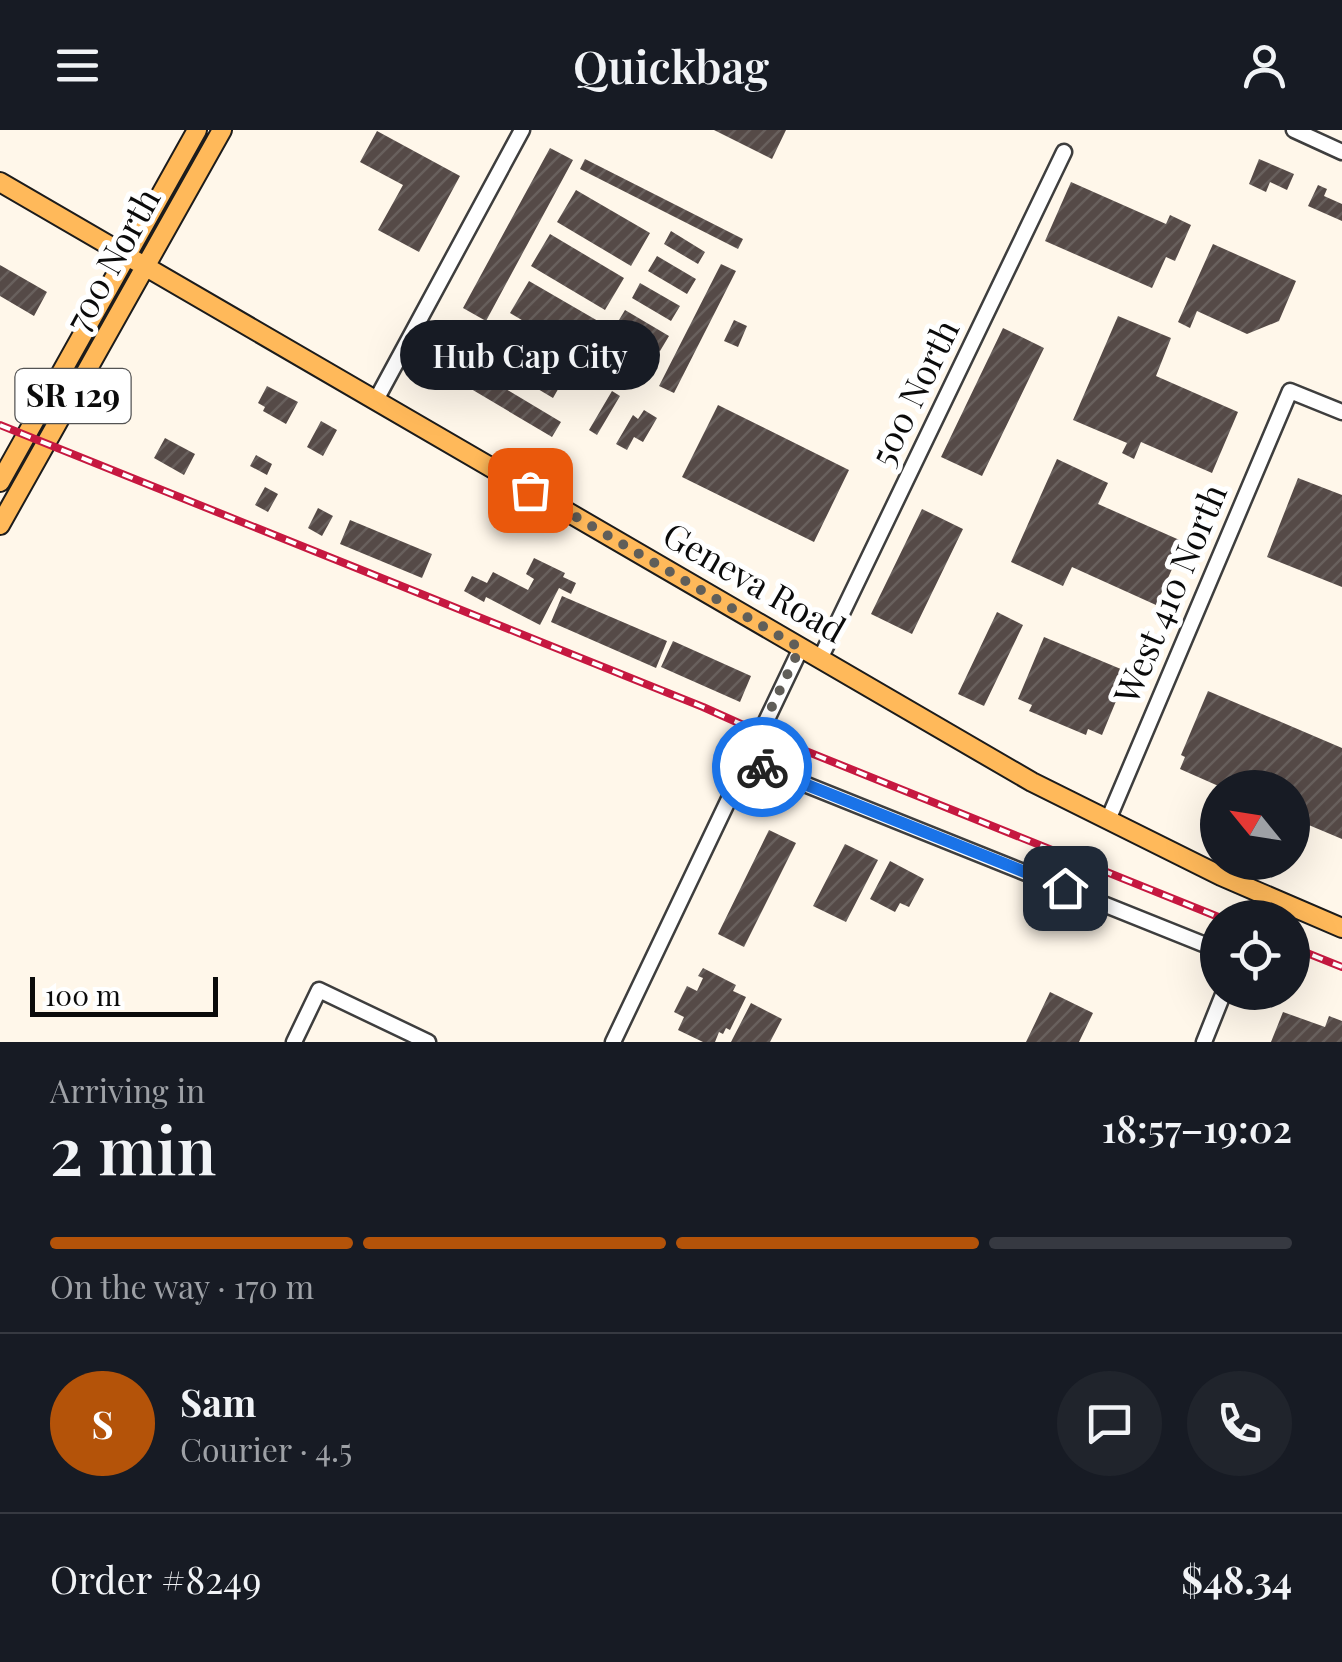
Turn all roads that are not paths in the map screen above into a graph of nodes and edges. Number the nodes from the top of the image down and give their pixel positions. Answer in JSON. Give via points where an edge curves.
{"nodes":[{"id":1,"x":197,"y":130,"type":"edge"},
{"id":2,"x":222,"y":130,"type":"edge"},
{"id":3,"x":522,"y":130,"type":"edge"},
{"id":4,"x":1294,"y":130,"type":"edge"},
{"id":5,"x":1064,"y":152,"type":"dead end"},
{"id":6,"x":1342,"y":152,"type":"edge"},
{"id":7,"x":0,"y":182,"type":"edge"},
{"id":8,"x":128,"y":256,"type":"junction"},
{"id":9,"x":147,"y":268,"type":"junction"},
{"id":10,"x":376,"y":400,"type":"junction"},
{"id":11,"x":1342,"y":412,"type":"edge"},
{"id":12,"x":0,"y":482,"type":"edge"},
{"id":13,"x":0,"y":525,"type":"edge"},
{"id":14,"x":800,"y":648,"type":"junction"},
{"id":15,"x":820,"y":660,"type":"junction"},
{"id":16,"x":746,"y":761,"type":"junction"},
{"id":17,"x":1108,"y":820,"type":"junction"},
{"id":18,"x":1342,"y":928,"type":"edge"},
{"id":19,"x":1200,"y":943,"type":"edge"},
{"id":20,"x":1217,"y":1010,"type":"edge"},
{"id":21,"x":294,"y":1042,"type":"edge"},
{"id":22,"x":428,"y":1042,"type":"edge"},
{"id":23,"x":613,"y":1042,"type":"edge"},
{"id":24,"x":1204,"y":1042,"type":"edge"}],
"edges":[{"from":1,"to":8,"type":"main road","name":"700 North","number":"SR 129"},
{"from":2,"to":9,"type":"main road","name":"700 North","number":"SR 129"},
{"from":3,"to":10,"type":"street"},
{"from":4,"to":6,"type":"street"},
{"from":5,"to":15,"type":"street","name":"500 North"},
{"from":7,"to":8,"type":"main road"},
{"from":8,"to":9,"type":"main road","name":"Geneva Road"},
{"from":8,"to":12,"type":"main road","name":"700 North","number":"SR 129"},
{"from":9,"to":10,"type":"main road","name":"Geneva Road"},
{"from":9,"to":13,"type":"main road","name":"700 North","number":"SR 129"},
{"from":10,"to":14,"type":"main road","name":"Geneva Road"},
{"from":11,"to":17,"type":"street","name":"West 410 North","via":[[1290,391]]},
{"from":14,"to":15,"type":"main road","name":"Geneva Road"},
{"from":14,"to":16,"type":"street"},
{"from":15,"to":17,"type":"main road","name":"Geneva Road"},
{"from":16,"to":19,"type":"street"},
{"from":16,"to":23,"type":"street"},
{"from":17,"to":18,"type":"main road","name":"Geneva Road"},
{"from":20,"to":24,"type":"street"},
{"from":21,"to":22,"type":"street","via":[[319,990]]}]}
